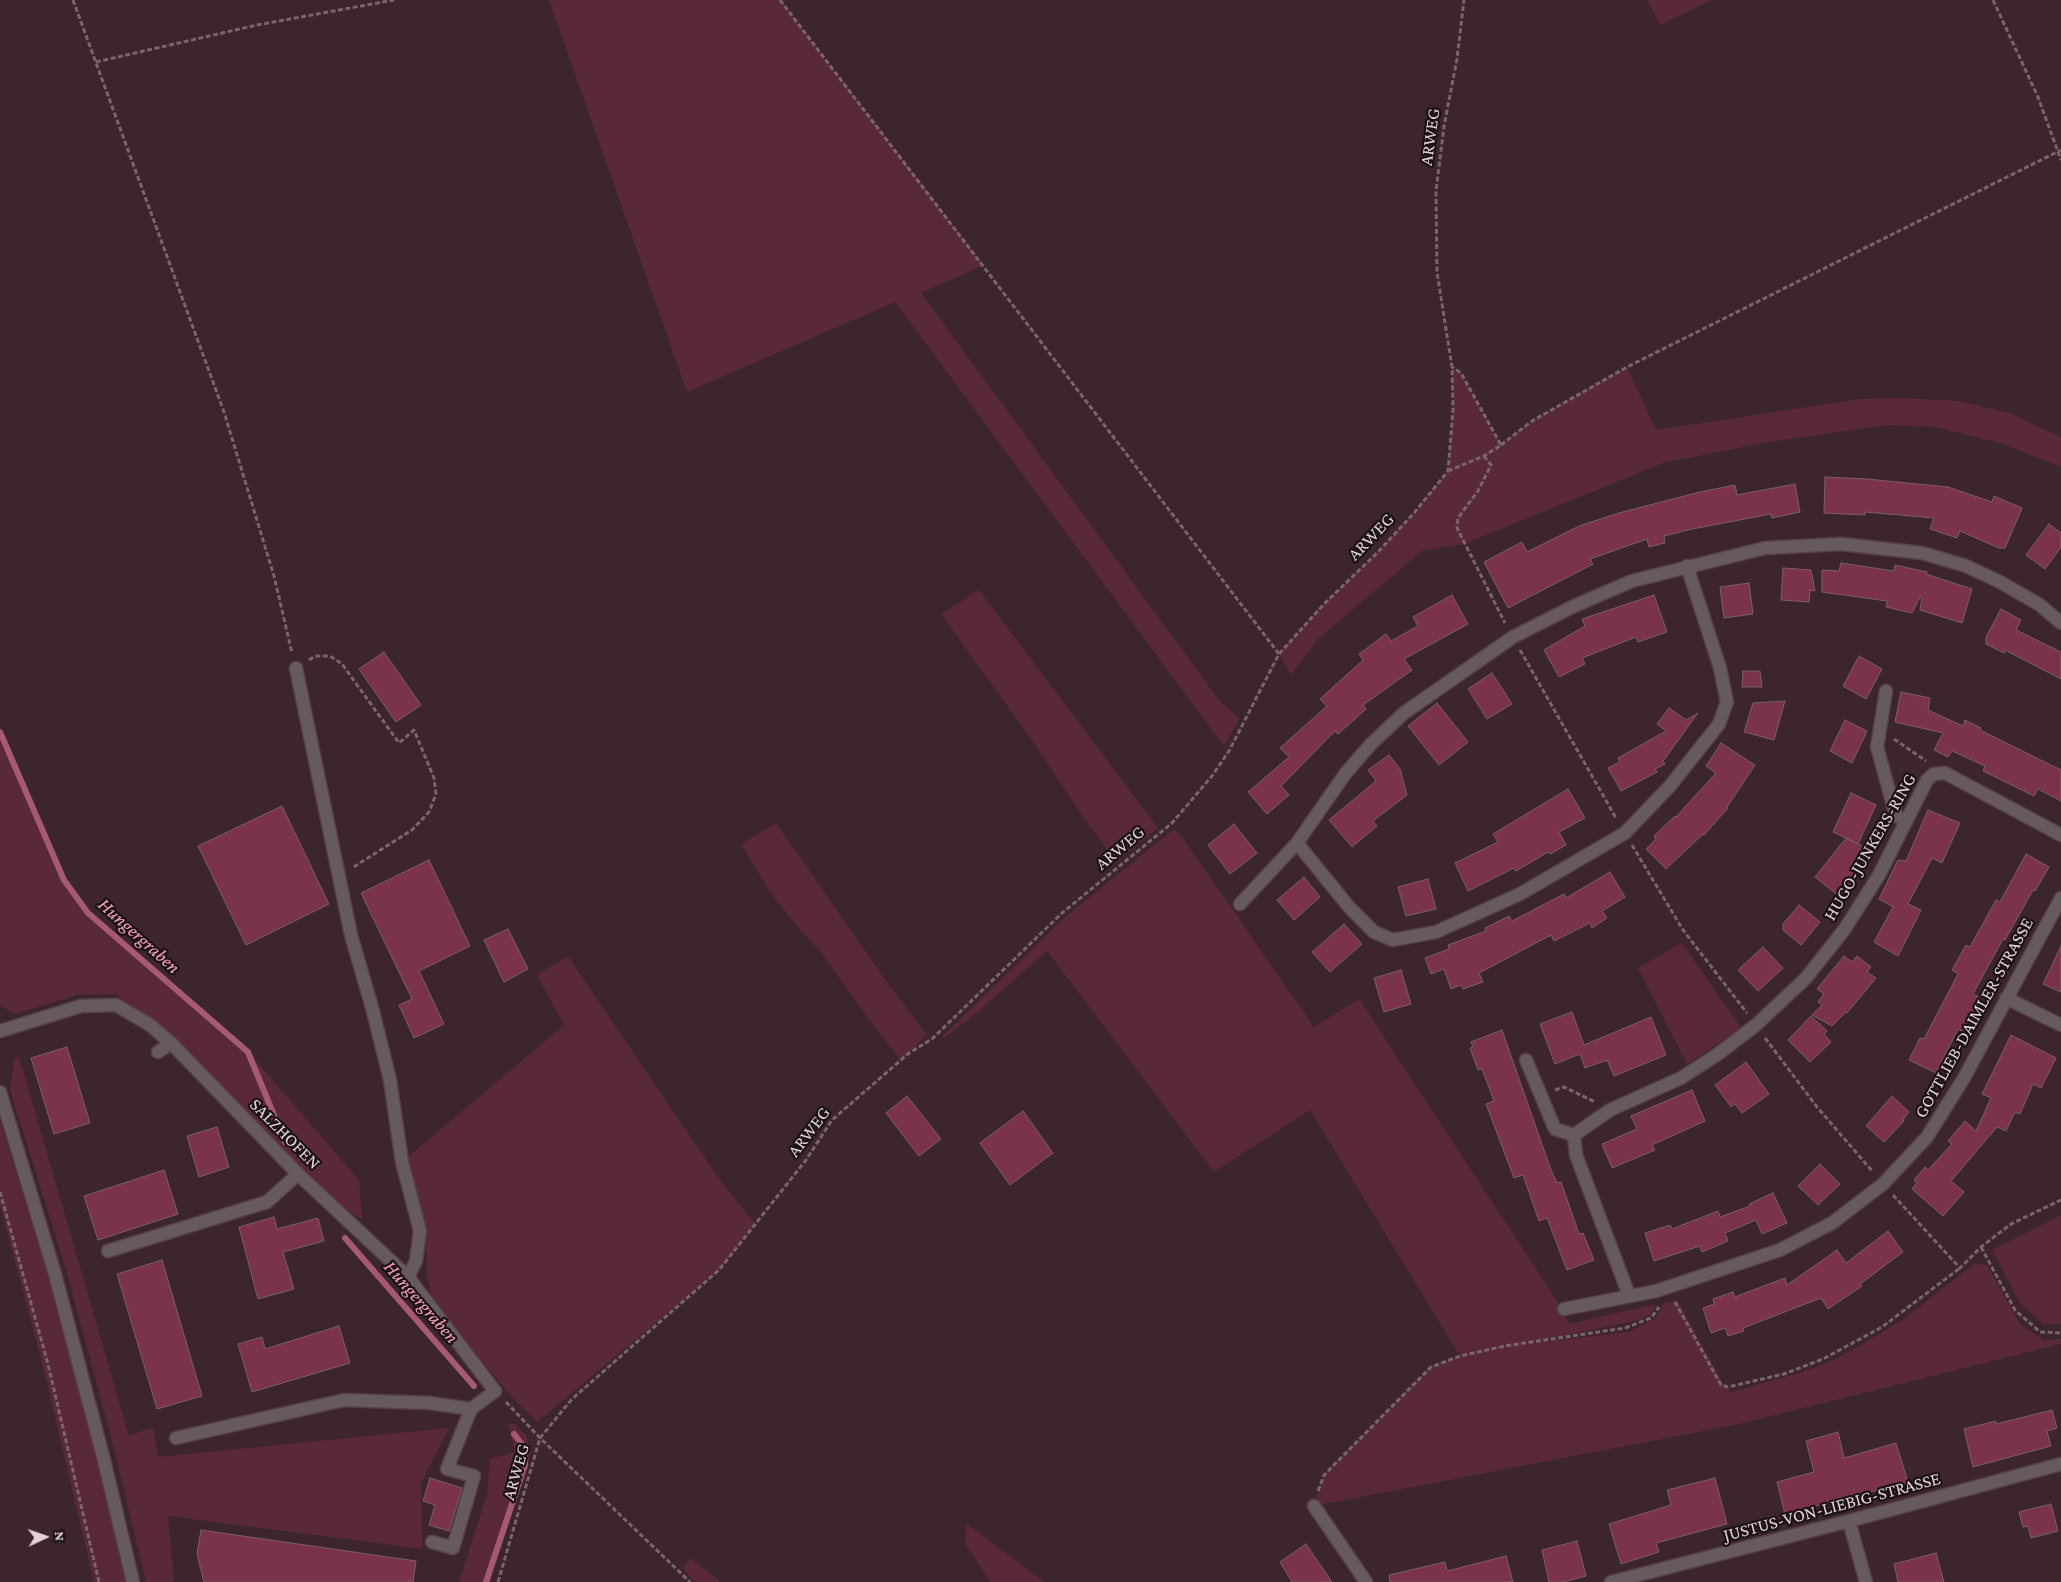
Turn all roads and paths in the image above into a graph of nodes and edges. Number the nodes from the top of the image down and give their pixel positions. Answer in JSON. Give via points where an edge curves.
{"nodes":[{"id":1,"x":73,"y":0,"type":"edge"},
{"id":2,"x":394,"y":0,"type":"edge"},
{"id":3,"x":780,"y":0,"type":"edge"},
{"id":4,"x":1464,"y":0,"type":"edge"},
{"id":5,"x":1993,"y":0,"type":"edge"},
{"id":6,"x":96,"y":62,"type":"junction"},
{"id":7,"x":2060,"y":150,"type":"edge"},
{"id":8,"x":2061,"y":160,"type":"edge"},
{"id":9,"x":1452,"y":367,"type":"junction"},
{"id":10,"x":1501,"y":445,"type":"junction"},
{"id":11,"x":1484,"y":456,"type":"junction"},
{"id":12,"x":1448,"y":471,"type":"junction"},
{"id":13,"x":1687,"y":566,"type":"junction"},
{"id":14,"x":2061,"y":623,"type":"edge"},
{"id":15,"x":1513,"y":637,"type":"junction"},
{"id":16,"x":1279,"y":654,"type":"junction"},
{"id":17,"x":296,"y":668,"type":"junction"},
{"id":18,"x":1886,"y":691,"type":"dead end"},
{"id":19,"x":1880,"y":730,"type":"junction"},
{"id":20,"x":1934,"y":774,"type":"junction"},
{"id":21,"x":1906,"y":820,"type":"junction"},
{"id":22,"x":1625,"y":833,"type":"junction"},
{"id":23,"x":2061,"y":835,"type":"edge"},
{"id":24,"x":1297,"y":843,"type":"junction"},
{"id":25,"x":339,"y":876,"type":"junction"},
{"id":26,"x":2061,"y":898,"type":"edge"},
{"id":27,"x":1240,"y":904,"type":"dead end"},
{"id":28,"x":2006,"y":998,"type":"junction"},
{"id":29,"x":2061,"y":1025,"type":"edge"},
{"id":30,"x":1756,"y":1026,"type":"junction"},
{"id":31,"x":0,"y":1031,"type":"edge"},
{"id":32,"x":171,"y":1043,"type":"junction"},
{"id":33,"x":158,"y":1052,"type":"dead end"},
{"id":34,"x":1526,"y":1060,"type":"dead end"},
{"id":35,"x":0,"y":1092,"type":"edge"},
{"id":36,"x":1540,"y":1095,"type":"junction"},
{"id":37,"x":1610,"y":1110,"type":"junction"},
{"id":38,"x":1574,"y":1135,"type":"junction"},
{"id":39,"x":298,"y":1174,"type":"junction"},
{"id":40,"x":1883,"y":1184,"type":"junction"},
{"id":41,"x":0,"y":1192,"type":"edge"},
{"id":42,"x":2061,"y":1200,"type":"edge"},
{"id":43,"x":1981,"y":1247,"type":"junction"},
{"id":44,"x":108,"y":1251,"type":"dead end"},
{"id":45,"x":1960,"y":1268,"type":"junction"},
{"id":46,"x":408,"y":1277,"type":"junction"},
{"id":47,"x":1662,"y":1289,"type":"junction"},
{"id":48,"x":1629,"y":1295,"type":"junction"},
{"id":49,"x":1564,"y":1309,"type":"dead end"},
{"id":50,"x":2061,"y":1333,"type":"edge"},
{"id":51,"x":495,"y":1391,"type":"junction"},
{"id":52,"x":471,"y":1409,"type":"junction"},
{"id":53,"x":176,"y":1438,"type":"dead end"},
{"id":54,"x":540,"y":1438,"type":"junction"},
{"id":55,"x":2061,"y":1464,"type":"edge"},
{"id":56,"x":1314,"y":1506,"type":"joint"},
{"id":57,"x":1849,"y":1521,"type":"junction"},
{"id":58,"x":432,"y":1542,"type":"dead end"},
{"id":59,"x":99,"y":1582,"type":"edge"},
{"id":60,"x":133,"y":1582,"type":"edge"},
{"id":61,"x":498,"y":1582,"type":"edge"},
{"id":62,"x":690,"y":1582,"type":"edge"},
{"id":63,"x":1366,"y":1582,"type":"edge"},
{"id":64,"x":1611,"y":1582,"type":"edge"},
{"id":65,"x":1866,"y":1582,"type":"edge"}],
"edges":[{"from":1,"to":6,"type":"path"},
{"from":2,"to":6,"type":"path","via":[[257,25]]},
{"from":3,"to":16,"type":"path"},
{"from":4,"to":9,"type":"path","name":"ARWEG","via":[[1436,191],[1437,272]]},
{"from":5,"to":7,"type":"path"},
{"from":6,"to":17,"type":"path","via":[[224,412],[274,576]]},
{"from":7,"to":8,"type":"path"},
{"from":7,"to":10,"type":"path","via":[[1626,367],[1532,421]]},
{"from":9,"to":10,"type":"path","via":[[1461,373]]},
{"from":9,"to":12,"type":"path","name":"ARWEG","via":[[1453,409]]},
{"from":10,"to":11,"type":"path"},
{"from":11,"to":12,"type":"path"},
{"from":11,"to":15,"type":"path","via":[[1491,465],[1478,491],[1458,518],[1456,528]]},
{"from":12,"to":16,"type":"path","name":"ARWEG","via":[[1378,552],[1324,604]]},
{"from":13,"to":14,"type":"street","via":[[1765,548],[1841,544],[1922,553],[1966,566],[2000,582]]},
{"from":13,"to":15,"type":"street","via":[[1632,581]]},
{"from":13,"to":22,"type":"street","via":[[1720,668],[1727,702],[1713,732],[1670,786]]},
{"from":15,"to":22,"type":"path"},
{"from":15,"to":24,"type":"street","via":[[1404,713],[1371,744],[1345,774]]},
{"from":16,"to":54,"type":"path","name":"ARWEG","via":[[1229,750],[1212,776],[1172,823],[1062,914],[932,1039],[909,1053],[832,1120],[806,1160],[719,1270],[572,1399]]},
{"from":17,"to":25,"type":"street"},
{"from":17,"to":25,"type":"path","via":[[315,656],[330,656],[342,664],[398,742],[414,730],[434,778],[436,794],[429,812],[412,830]]},
{"from":18,"to":19,"type":"street"},
{"from":19,"to":20,"type":"path","via":[[1929,763]]},
{"from":19,"to":21,"type":"street","via":[[1877,747],[1896,816]]},
{"from":20,"to":21,"type":"street","name":"HUGO-JUNKERS-RING","via":[[1927,780]]},
{"from":20,"to":23,"type":"street","name":"HUGO-JUNKERS-RING","via":[[1945,772]]},
{"from":21,"to":30,"type":"street","name":"HUGO-JUNKERS-RING","via":[[1879,875],[1844,930],[1806,978]]},
{"from":22,"to":24,"type":"street","via":[[1520,894],[1436,932],[1393,940],[1374,932],[1349,907]]},
{"from":22,"to":30,"type":"path","via":[[1683,930]]},
{"from":24,"to":27,"type":"street"},
{"from":25,"to":46,"type":"street","via":[[350,936],[390,1080],[402,1162],[420,1232],[416,1261]]},
{"from":26,"to":28,"type":"street","name":"GOTTLIEB-DAIMLER-STRASSE"},
{"from":28,"to":29,"type":"street"},
{"from":28,"to":40,"type":"street","name":"GOTTLIEB-DAIMLER-STRASSE","via":[[1964,1078],[1927,1137]]},
{"from":30,"to":37,"type":"street","name":"HUGO-JUNKERS-RING","via":[[1680,1078]]},
{"from":30,"to":40,"type":"path","via":[[1817,1107]]},
{"from":31,"to":32,"type":"street","name":"SALZHOFEN","via":[[82,1006],[116,1005],[150,1025]]},
{"from":32,"to":33,"type":"street"},
{"from":32,"to":39,"type":"street","name":"SALZHOFEN"},
{"from":34,"to":36,"type":"street"},
{"from":35,"to":60,"type":"street","via":[[55,1274]]},
{"from":36,"to":37,"type":"path","via":[[1564,1087]]},
{"from":36,"to":38,"type":"street","via":[[1555,1129]]},
{"from":37,"to":38,"type":"street","name":"HUGO-JUNKERS-RING"},
{"from":38,"to":48,"type":"street","via":[[1576,1155]]},
{"from":39,"to":44,"type":"street","via":[[267,1202]]},
{"from":39,"to":46,"type":"street","name":"SALZHOFEN"},
{"from":40,"to":45,"type":"path"},
{"from":40,"to":47,"type":"street","name":"GOTTLIEB-DAIMLER-STRASSE","via":[[1832,1223],[1780,1250]]},
{"from":41,"to":59,"type":"path","via":[[48,1364]]},
{"from":42,"to":43,"type":"path","via":[[2010,1224]]},
{"from":43,"to":45,"type":"path"},
{"from":43,"to":50,"type":"path","via":[[2015,1310],[2040,1332]]},
{"from":45,"to":47,"type":"path","via":[[1882,1327],[1823,1359],[1784,1374],[1728,1387],[1720,1385]]},
{"from":46,"to":51,"type":"street","name":"SALZHOFEN"},
{"from":47,"to":48,"type":"street","name":"GOTTLIEB-DAIMLER-STRASSE"},
{"from":47,"to":56,"type":"path","via":[[1659,1306],[1651,1318],[1625,1328],[1505,1346],[1460,1356],[1431,1367],[1324,1474]]},
{"from":48,"to":49,"type":"street","name":"GOTTLIEB-DAIMLER-STRASSE"},
{"from":51,"to":52,"type":"street"},
{"from":51,"to":54,"type":"path"},
{"from":52,"to":53,"type":"street","via":[[430,1403],[344,1400]]},
{"from":52,"to":58,"type":"street","via":[[446,1469],[474,1476],[453,1548]]},
{"from":54,"to":61,"type":"path","name":"ARWEG"},
{"from":54,"to":62,"type":"path"},
{"from":55,"to":57,"type":"street","name":"JUSTUS-VON-LIEBIG-STRASSE"},
{"from":56,"to":63,"type":"street"},
{"from":57,"to":64,"type":"street","name":"JUSTUS-VON-LIEBIG-STRASSE"},
{"from":57,"to":65,"type":"street"}]}
